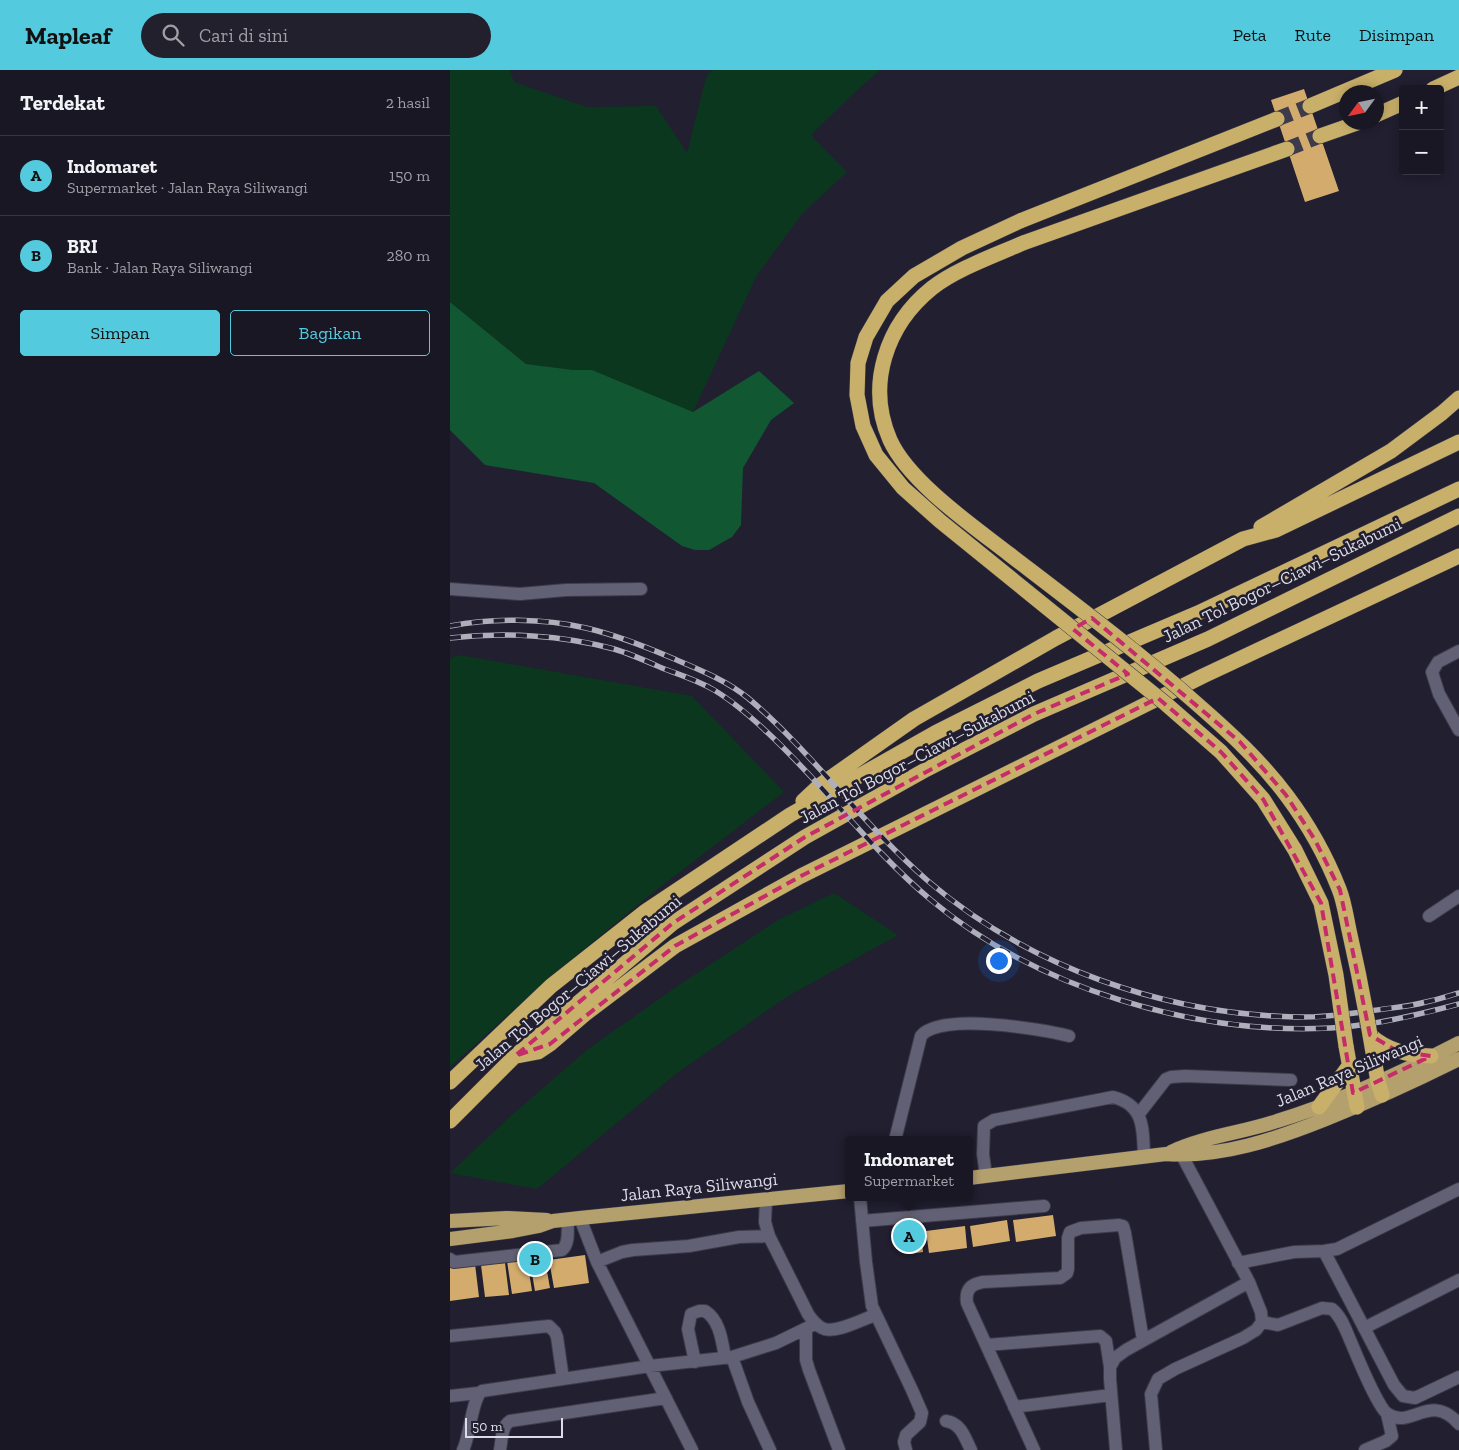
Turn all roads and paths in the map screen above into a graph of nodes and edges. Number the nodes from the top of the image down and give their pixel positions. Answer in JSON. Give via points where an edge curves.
{"nodes":[{"id":1,"x":1395,"y":70,"type":"edge"},
{"id":2,"x":1459,"y":77,"type":"edge"},
{"id":3,"x":1442,"y":85,"type":"edge"},
{"id":4,"x":1399,"y":105,"type":"edge"},
{"id":5,"x":1310,"y":106,"type":"tunnel mouth"},
{"id":6,"x":1384,"y":111,"type":"edge"},
{"id":7,"x":1277,"y":119,"type":"tunnel mouth"},
{"id":8,"x":1339,"y":129,"type":"edge"},
{"id":9,"x":1320,"y":136,"type":"tunnel mouth"},
{"id":10,"x":1287,"y":149,"type":"tunnel mouth"},
{"id":11,"x":1459,"y":398,"type":"edge"},
{"id":12,"x":1459,"y":442,"type":"edge"},
{"id":13,"x":1459,"y":489,"type":"edge"},
{"id":14,"x":1459,"y":516,"type":"edge"},
{"id":15,"x":1243,"y":539,"type":"junction"},
{"id":16,"x":1459,"y":556,"type":"edge"},
{"id":17,"x":450,"y":589,"type":"edge"},
{"id":18,"x":641,"y":589,"type":"dead end"},
{"id":19,"x":1459,"y":651,"type":"edge"},
{"id":20,"x":1459,"y":730,"type":"edge"},
{"id":21,"x":790,"y":815,"type":"junction"},
{"id":22,"x":1459,"y":896,"type":"edge"},
{"id":23,"x":1428,"y":916,"type":"dead end"},
{"id":24,"x":1370,"y":1035,"type":"junction"},
{"id":25,"x":1069,"y":1036,"type":"dead end"},
{"id":26,"x":1459,"y":1044,"type":"edge"},
{"id":27,"x":515,"y":1056,"type":"junction"},
{"id":28,"x":1431,"y":1056,"type":"junction"},
{"id":29,"x":1459,"y":1059,"type":"edge"},
{"id":30,"x":1349,"y":1066,"type":"junction"},
{"id":31,"x":1291,"y":1080,"type":"dead end"},
{"id":32,"x":450,"y":1082,"type":"edge"},
{"id":33,"x":1380,"y":1088,"type":"junction"},
{"id":34,"x":1355,"y":1100,"type":"junction"},
{"id":35,"x":1320,"y":1107,"type":"junction"},
{"id":36,"x":1138,"y":1115,"type":"junction"},
{"id":37,"x":450,"y":1121,"type":"edge"},
{"id":38,"x":896,"y":1136,"type":"edge"},
{"id":39,"x":1175,"y":1152,"type":"junction"},
{"id":40,"x":1144,"y":1157,"type":"junction"},
{"id":41,"x":986,"y":1176,"type":"junction"},
{"id":42,"x":973,"y":1178,"type":"edge"},
{"id":43,"x":1459,"y":1189,"type":"edge"},
{"id":44,"x":845,"y":1192,"type":"edge"},
{"id":45,"x":766,"y":1199,"type":"junction"},
{"id":46,"x":860,"y":1201,"type":"edge"},
{"id":47,"x":1044,"y":1206,"type":"dead end"},
{"id":48,"x":574,"y":1219,"type":"junction"},
{"id":49,"x":450,"y":1221,"type":"edge"},
{"id":50,"x":553,"y":1221,"type":"junction"},
{"id":51,"x":862,"y":1221,"type":"junction"},
{"id":52,"x":769,"y":1236,"type":"junction"},
{"id":53,"x":450,"y":1239,"type":"edge"},
{"id":54,"x":1324,"y":1251,"type":"junction"},
{"id":55,"x":450,"y":1259,"type":"edge"},
{"id":56,"x":597,"y":1262,"type":"junction"},
{"id":57,"x":1238,"y":1263,"type":"junction"},
{"id":58,"x":1459,"y":1280,"type":"edge"},
{"id":59,"x":1249,"y":1282,"type":"junction"},
{"id":60,"x":875,"y":1315,"type":"junction"},
{"id":61,"x":1262,"y":1322,"type":"junction"},
{"id":62,"x":810,"y":1326,"type":"junction"},
{"id":63,"x":1364,"y":1328,"type":"junction"},
{"id":64,"x":450,"y":1336,"type":"edge"},
{"id":65,"x":1143,"y":1340,"type":"junction"},
{"id":66,"x":986,"y":1345,"type":"junction"},
{"id":67,"x":729,"y":1357,"type":"junction"},
{"id":68,"x":695,"y":1362,"type":"junction"},
{"id":69,"x":650,"y":1366,"type":"junction"},
{"id":70,"x":1110,"y":1367,"type":"junction"},
{"id":71,"x":1459,"y":1377,"type":"edge"},
{"id":72,"x":563,"y":1379,"type":"junction"},
{"id":73,"x":478,"y":1393,"type":"junction"},
{"id":74,"x":1400,"y":1394,"type":"junction"},
{"id":75,"x":1111,"y":1395,"type":"junction"},
{"id":76,"x":450,"y":1396,"type":"edge"},
{"id":77,"x":666,"y":1398,"type":"junction"},
{"id":78,"x":1014,"y":1407,"type":"junction"},
{"id":79,"x":1386,"y":1412,"type":"junction"},
{"id":80,"x":946,"y":1421,"type":"dead end"},
{"id":81,"x":1459,"y":1424,"type":"edge"},
{"id":82,"x":463,"y":1450,"type":"edge"},
{"id":83,"x":500,"y":1450,"type":"edge"},
{"id":84,"x":692,"y":1450,"type":"edge"},
{"id":85,"x":770,"y":1450,"type":"edge"},
{"id":86,"x":839,"y":1450,"type":"edge"},
{"id":87,"x":906,"y":1450,"type":"edge"},
{"id":88,"x":971,"y":1450,"type":"edge"},
{"id":89,"x":1034,"y":1450,"type":"edge"},
{"id":90,"x":1116,"y":1450,"type":"edge"},
{"id":91,"x":1156,"y":1450,"type":"edge"},
{"id":92,"x":1365,"y":1450,"type":"edge"}],
"edges":[{"from":1,"to":5,"type":"highway"},
{"from":2,"to":3,"type":"highway"},
{"from":4,"to":6,"type":"highway"},
{"from":7,"to":30,"type":"highway","bridge":true,"via":[[1020,221],[962,248],[914,276],[887,301],[866,337],[858,363],[857,395],[863,426],[876,456],[903,488],[1180,716],[1221,752],[1263,799],[1295,850],[1321,903],[1336,975]]},
{"from":8,"to":9,"type":"highway"},
{"from":10,"to":24,"type":"highway","bridge":true,"via":[[1023,243],[966,268],[933,288],[908,312],[891,339],[881,367],[879,394],[891,442],[917,478],[952,510],[1164,674],[1240,742],[1286,795],[1315,840],[1340,890]]},
{"from":11,"to":15,"type":"highway","via":[[1391,451]]},
{"from":12,"to":15,"type":"highway","via":[[1276,530]]},
{"from":13,"to":21,"type":"highway","name":"Jalan Tol Bogor–Ciawi–Sukabumi","via":[[1198,613],[1038,681],[935,733]]},
{"from":14,"to":27,"type":"highway","name":"Jalan Tol Bogor–Ciawi–Sukabumi","via":[[1208,639],[1034,714],[805,837],[673,923]]},
{"from":15,"to":21,"type":"highway","via":[[1056,638],[914,719],[818,786]]},
{"from":16,"to":27,"type":"highway","via":[[1203,676],[801,876],[675,946],[538,1052]]},
{"from":17,"to":18,"type":"street","via":[[520,594]]},
{"from":19,"to":20,"type":"street","via":[[1438,662],[1432,672],[1439,694]]},
{"from":21,"to":32,"type":"highway","name":"Jalan Tol Bogor–Ciawi–Sukabumi","via":[[646,911],[551,986]]},
{"from":22,"to":23,"type":"street"},
{"from":24,"to":28,"type":"highway","via":[[1397,1051]]},
{"from":24,"to":33,"type":"highway"},
{"from":25,"to":38,"type":"street","via":[[961,1023],[927,1031],[921,1036]]},
{"from":26,"to":28,"type":"highway","name":"Jalan Raya Siliwangi"},
{"from":27,"to":37,"type":"highway","name":"Jalan Tol Bogor–Ciawi–Sukabumi"},
{"from":28,"to":33,"type":"highway","name":"Jalan Raya Siliwangi"},
{"from":29,"to":33,"type":"highway","name":"Jalan Raya Siliwangi"},
{"from":30,"to":34,"type":"highway"},
{"from":30,"to":35,"type":"highway"},
{"from":31,"to":36,"type":"street","via":[[1171,1077]]},
{"from":33,"to":34,"type":"highway","name":"Jalan Raya Siliwangi"},
{"from":34,"to":35,"type":"highway","name":"Jalan Raya Siliwangi"},
{"from":34,"to":39,"type":"highway","name":"Jalan Raya Siliwangi","via":[[1301,1129],[1257,1143],[1213,1152]]},
{"from":35,"to":39,"type":"highway","name":"Jalan Raya Siliwangi","via":[[1259,1127],[1211,1138]]},
{"from":36,"to":40,"type":"street"},
{"from":36,"to":41,"type":"street","via":[[1125,1100],[1113,1097],[994,1120],[984,1126]]},
{"from":39,"to":40,"type":"highway","name":"Jalan Raya Siliwangi"},
{"from":39,"to":57,"type":"street"},
{"from":40,"to":41,"type":"highway","name":"Jalan Raya Siliwangi"},
{"from":41,"to":42,"type":"highway","name":"Jalan Raya Siliwangi"},
{"from":43,"to":54,"type":"street","via":[[1337,1249]]},
{"from":44,"to":45,"type":"highway","name":"Jalan Raya Siliwangi"},
{"from":45,"to":48,"type":"highway","name":"Jalan Raya Siliwangi"},
{"from":45,"to":52,"type":"street"},
{"from":46,"to":51,"type":"street"},
{"from":47,"to":51,"type":"street"},
{"from":48,"to":50,"type":"highway","name":"Jalan Raya Siliwangi"},
{"from":48,"to":55,"type":"street","via":[[562,1250],[454,1262]]},
{"from":48,"to":56,"type":"street"},
{"from":49,"to":50,"type":"highway","name":"Jalan Raya Siliwangi","via":[[527,1218]]},
{"from":50,"to":53,"type":"highway","name":"Jalan Raya Siliwangi","via":[[513,1231]]},
{"from":51,"to":60,"type":"street"},
{"from":52,"to":56,"type":"street","via":[[633,1250]]},
{"from":52,"to":62,"type":"street","via":[[808,1314]]},
{"from":54,"to":57,"type":"street","via":[[1294,1252]]},
{"from":54,"to":63,"type":"street"},
{"from":56,"to":69,"type":"street"},
{"from":57,"to":59,"type":"street"},
{"from":58,"to":63,"type":"street"},
{"from":59,"to":61,"type":"street"},
{"from":59,"to":65,"type":"street"},
{"from":60,"to":62,"type":"street","via":[[842,1328],[829,1330]]},
{"from":60,"to":87,"type":"street","via":[[922,1413],[920,1422],[906,1435]]},
{"from":61,"to":79,"type":"street","via":[[1278,1325],[1322,1308],[1332,1309]]},
{"from":61,"to":91,"type":"street","via":[[1243,1338],[1158,1380],[1151,1394]]},
{"from":62,"to":67,"type":"street","via":[[763,1348]]},
{"from":62,"to":86,"type":"street","via":[[806,1360]]},
{"from":63,"to":74,"type":"street"},
{"from":64,"to":72,"type":"street","via":[[549,1326],[557,1338]]},
{"from":65,"to":66,"type":"street","via":[[1124,1229],[1108,1224],[1070,1232],[1067,1273],[1060,1278],[983,1282],[971,1287],[967,1294],[968,1303]]},
{"from":65,"to":70,"type":"street","via":[[1117,1356]]},
{"from":66,"to":70,"type":"street","via":[[1100,1336],[1106,1341]]},
{"from":66,"to":78,"type":"street"},
{"from":67,"to":68,"type":"street"},
{"from":67,"to":68,"type":"street","via":[[714,1318],[699,1310],[691,1314],[688,1323]]},
{"from":67,"to":85,"type":"street"},
{"from":68,"to":69,"type":"street"},
{"from":69,"to":72,"type":"street"},
{"from":69,"to":77,"type":"street"},
{"from":70,"to":75,"type":"street"},
{"from":71,"to":74,"type":"street","via":[[1415,1398]]},
{"from":72,"to":73,"type":"street"},
{"from":73,"to":76,"type":"street"},
{"from":73,"to":82,"type":"street"},
{"from":74,"to":79,"type":"street"},
{"from":75,"to":78,"type":"street"},
{"from":75,"to":90,"type":"street"},
{"from":77,"to":83,"type":"street","via":[[510,1421],[504,1429]]},
{"from":77,"to":84,"type":"street"},
{"from":78,"to":89,"type":"street"},
{"from":79,"to":81,"type":"street","via":[[1406,1417],[1434,1409],[1446,1413]]},
{"from":79,"to":92,"type":"street","via":[[1392,1436]]},
{"from":80,"to":88,"type":"street","via":[[958,1426]]}]}
